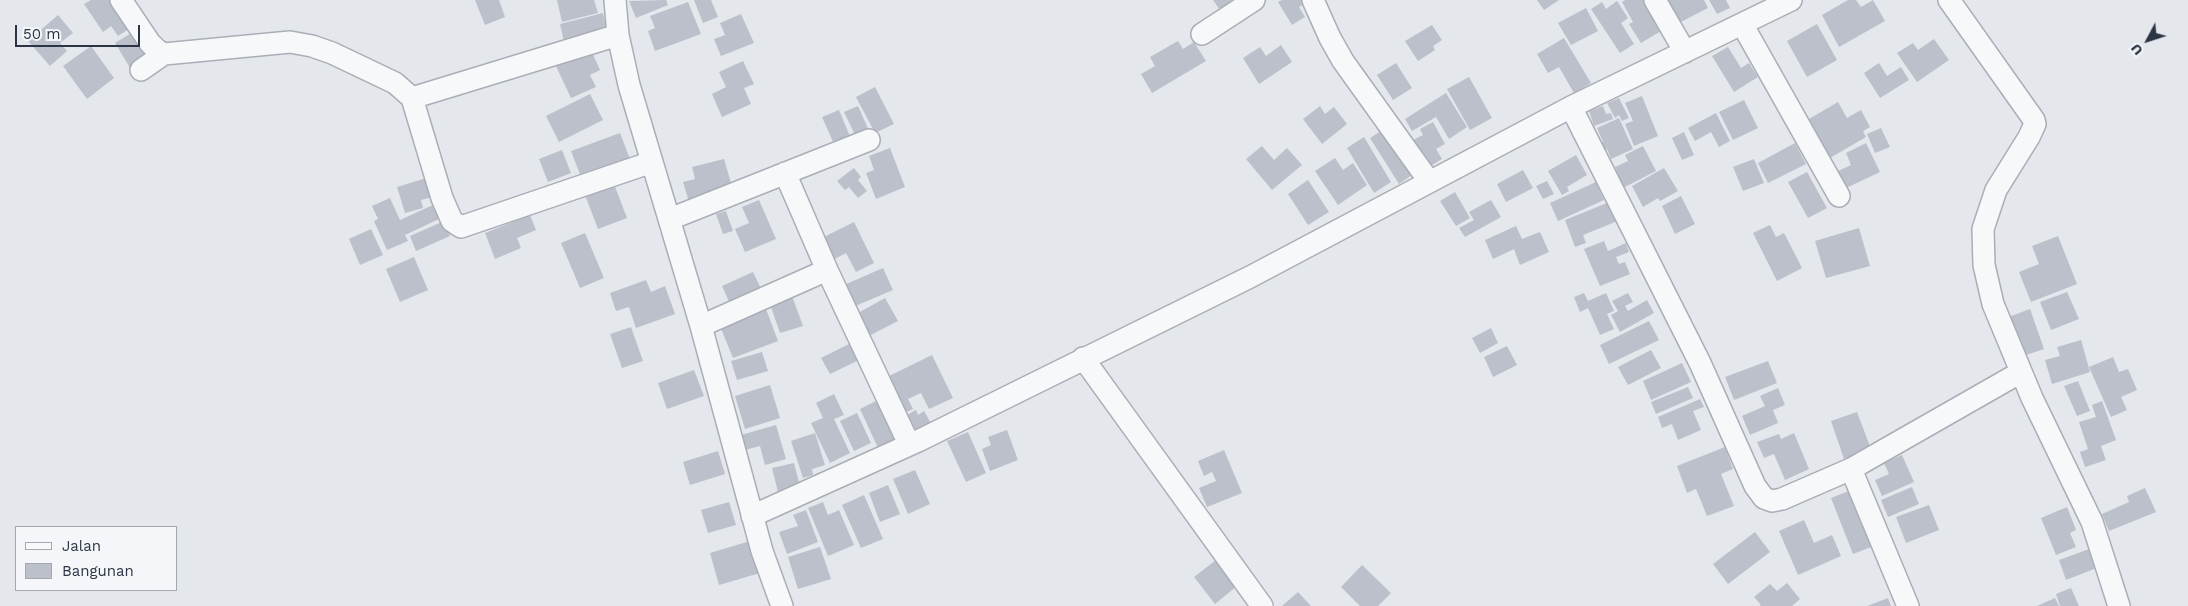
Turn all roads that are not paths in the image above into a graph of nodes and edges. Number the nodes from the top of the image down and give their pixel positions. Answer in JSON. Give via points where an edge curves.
{"nodes":[{"id":1,"x":121,"y":0,"type":"edge"},
{"id":2,"x":615,"y":0,"type":"edge"},
{"id":3,"x":1254,"y":0,"type":"edge"},
{"id":4,"x":1313,"y":0,"type":"edge"},
{"id":5,"x":1655,"y":0,"type":"edge"},
{"id":6,"x":1791,"y":0,"type":"edge"},
{"id":7,"x":1949,"y":0,"type":"edge"},
{"id":8,"x":1742,"y":24,"type":"junction"},
{"id":9,"x":1202,"y":34,"type":"dead end"},
{"id":10,"x":618,"y":36,"type":"junction"},
{"id":11,"x":1685,"y":52,"type":"junction"},
{"id":12,"x":170,"y":54,"type":"junction"},
{"id":13,"x":142,"y":70,"type":"dead end"},
{"id":14,"x":412,"y":98,"type":"junction"},
{"id":15,"x":1571,"y":107,"type":"junction"},
{"id":16,"x":870,"y":140,"type":"dead end"},
{"id":17,"x":652,"y":162,"type":"junction"},
{"id":18,"x":785,"y":174,"type":"junction"},
{"id":19,"x":1430,"y":182,"type":"junction"},
{"id":20,"x":1839,"y":196,"type":"dead end"},
{"id":21,"x":670,"y":220,"type":"junction"},
{"id":22,"x":827,"y":270,"type":"junction"},
{"id":23,"x":701,"y":326,"type":"junction"},
{"id":24,"x":1083,"y":358,"type":"junction"},
{"id":25,"x":2021,"y":372,"type":"junction"},
{"id":26,"x":909,"y":444,"type":"junction"},
{"id":27,"x":1852,"y":469,"type":"junction"},
{"id":28,"x":752,"y":516,"type":"junction"},
{"id":29,"x":782,"y":606,"type":"edge"},
{"id":30,"x":1262,"y":606,"type":"edge"},
{"id":31,"x":1908,"y":606,"type":"edge"},
{"id":32,"x":2119,"y":606,"type":"edge"}],
"edges":[{"from":1,"to":12,"type":"street","via":[[150,43],[157,50]]},
{"from":2,"to":10,"type":"street"},
{"from":3,"to":9,"type":"street"},
{"from":4,"to":19,"type":"street","via":[[1343,61]]},
{"from":5,"to":11,"type":"street"},
{"from":6,"to":8,"type":"street"},
{"from":7,"to":25,"type":"street","via":[[2035,124],[1996,190],[1983,229],[1984,265],[1993,304]]},
{"from":8,"to":11,"type":"street"},
{"from":8,"to":20,"type":"street"},
{"from":10,"to":14,"type":"street"},
{"from":10,"to":17,"type":"street"},
{"from":11,"to":15,"type":"street"},
{"from":12,"to":13,"type":"street"},
{"from":12,"to":14,"type":"street","via":[[290,42],[332,53],[395,83]]},
{"from":14,"to":17,"type":"street","via":[[442,198],[452,221],[461,227]]},
{"from":15,"to":19,"type":"street"},
{"from":15,"to":27,"type":"street","via":[[1700,363],[1758,492],[1772,501],[1782,499]]},
{"from":16,"to":18,"type":"street"},
{"from":17,"to":21,"type":"street"},
{"from":18,"to":21,"type":"street"},
{"from":18,"to":22,"type":"street"},
{"from":19,"to":24,"type":"street","via":[[1250,277]]},
{"from":21,"to":23,"type":"street"},
{"from":22,"to":23,"type":"street"},
{"from":22,"to":26,"type":"street"},
{"from":23,"to":28,"type":"street"},
{"from":24,"to":26,"type":"street"},
{"from":24,"to":30,"type":"street"},
{"from":25,"to":27,"type":"street"},
{"from":25,"to":32,"type":"street","via":[[2092,522]]},
{"from":26,"to":28,"type":"street"},
{"from":27,"to":31,"type":"street"},
{"from":28,"to":29,"type":"street","via":[[772,584]]}]}
